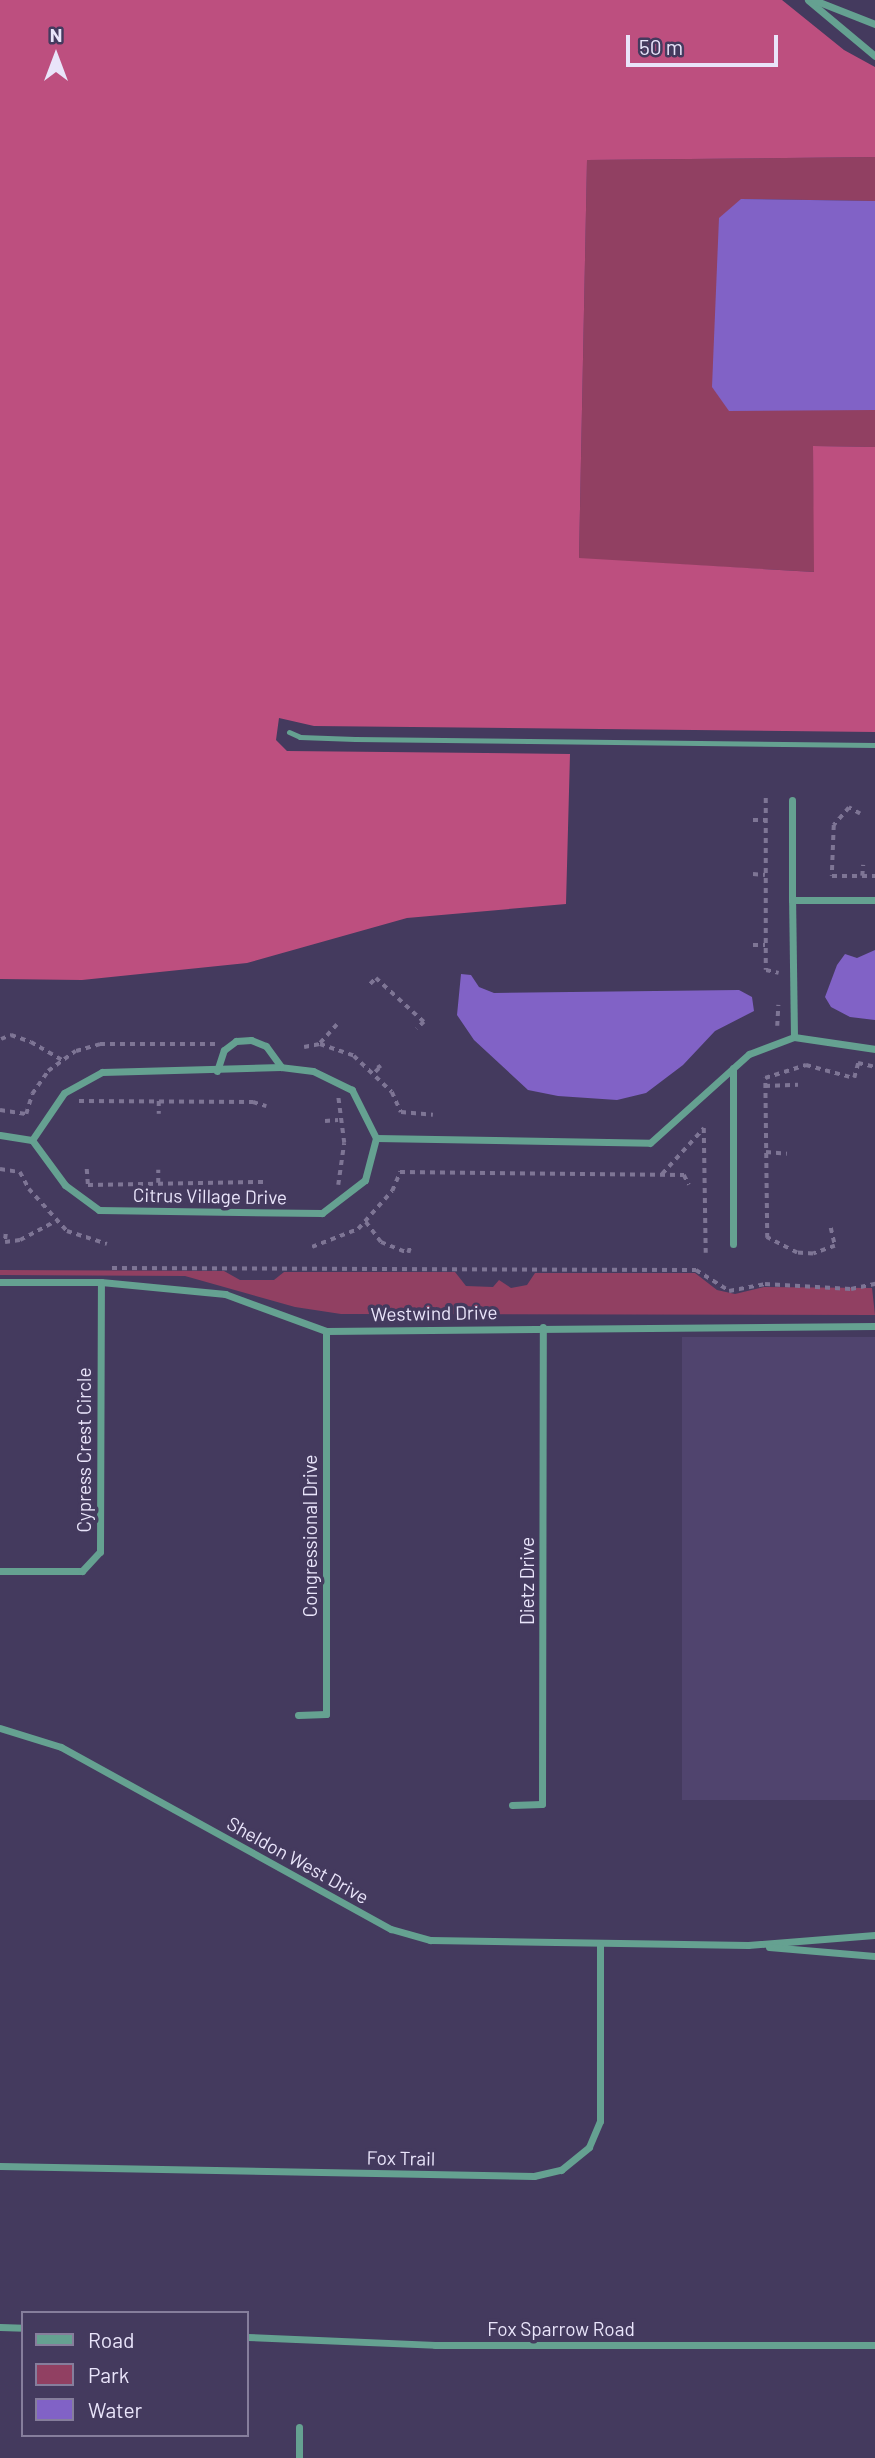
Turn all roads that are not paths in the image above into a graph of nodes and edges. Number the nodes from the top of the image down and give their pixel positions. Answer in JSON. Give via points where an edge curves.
{"nodes":[{"id":1,"x":808,"y":0,"type":"edge"},
{"id":2,"x":814,"y":0,"type":"edge"},
{"id":3,"x":875,"y":24,"type":"edge"},
{"id":4,"x":875,"y":56,"type":"edge"},
{"id":5,"x":289,"y":732,"type":"dead end"},
{"id":6,"x":875,"y":745,"type":"edge"},
{"id":7,"x":792,"y":800,"type":"dead end"},
{"id":8,"x":792,"y":900,"type":"junction"},
{"id":9,"x":875,"y":900,"type":"edge"},
{"id":10,"x":794,"y":1037,"type":"junction"},
{"id":11,"x":875,"y":1049,"type":"edge"},
{"id":12,"x":281,"y":1067,"type":"junction"},
{"id":13,"x":733,"y":1068,"type":"junction"},
{"id":14,"x":217,"y":1071,"type":"junction"},
{"id":15,"x":0,"y":1135,"type":"edge"},
{"id":16,"x":376,"y":1138,"type":"junction"},
{"id":17,"x":32,"y":1140,"type":"junction"},
{"id":18,"x":733,"y":1244,"type":"dead end"},
{"id":19,"x":0,"y":1282,"type":"edge"},
{"id":20,"x":101,"y":1282,"type":"junction"},
{"id":21,"x":875,"y":1326,"type":"edge"},
{"id":22,"x":543,"y":1327,"type":"junction"},
{"id":23,"x":326,"y":1331,"type":"junction"},
{"id":24,"x":0,"y":1570,"type":"edge"},
{"id":25,"x":298,"y":1715,"type":"dead end"},
{"id":26,"x":0,"y":1728,"type":"edge"},
{"id":27,"x":512,"y":1805,"type":"dead end"},
{"id":28,"x":875,"y":1936,"type":"edge"},
{"id":29,"x":600,"y":1944,"type":"junction"},
{"id":30,"x":748,"y":1945,"type":"junction"},
{"id":31,"x":875,"y":1956,"type":"edge"},
{"id":32,"x":0,"y":2166,"type":"edge"},
{"id":33,"x":0,"y":2327,"type":"edge"},
{"id":34,"x":21,"y":2328,"type":"edge"},
{"id":35,"x":248,"y":2337,"type":"edge"},
{"id":36,"x":875,"y":2345,"type":"edge"},
{"id":37,"x":299,"y":2427,"type":"dead end"},
{"id":38,"x":299,"y":2458,"type":"edge"}],
"edges":[{"from":1,"to":4,"type":"street"},
{"from":2,"to":3,"type":"street"},
{"from":5,"to":6,"type":"lane","via":[[300,737],[355,739]]},
{"from":7,"to":8,"type":"street"},
{"from":8,"to":9,"type":"street"},
{"from":8,"to":10,"type":"street"},
{"from":10,"to":11,"type":"street"},
{"from":10,"to":13,"type":"street","via":[[749,1054]]},
{"from":12,"to":14,"type":"street"},
{"from":12,"to":14,"type":"street","via":[[266,1046],[251,1040],[236,1041],[224,1050]]},
{"from":12,"to":16,"type":"street","via":[[313,1071],[352,1090]]},
{"from":13,"to":16,"type":"street","via":[[650,1143]]},
{"from":13,"to":18,"type":"street"},
{"from":14,"to":17,"type":"street","via":[[102,1072],[64,1093]]},
{"from":15,"to":17,"type":"street"},
{"from":16,"to":17,"type":"street","name":"Citrus Village Drive","via":[[365,1180],[322,1213],[99,1210],[65,1185]]},
{"from":19,"to":20,"type":"street","name":"Westwind Drive"},
{"from":20,"to":23,"type":"street","name":"Westwind Drive","via":[[225,1294]]},
{"from":20,"to":24,"type":"street","name":"Cypress Crest Circle","via":[[100,1552],[82,1571]]},
{"from":21,"to":22,"type":"street","name":"Westwind Drive"},
{"from":22,"to":23,"type":"street","name":"Westwind Drive"},
{"from":22,"to":27,"type":"street","name":"Dietz Drive","via":[[542,1804]]},
{"from":23,"to":25,"type":"street","name":"Congressional Drive","via":[[326,1714]]},
{"from":26,"to":29,"type":"street","name":"Sheldon West Drive","via":[[61,1747],[391,1929],[430,1940]]},
{"from":28,"to":30,"type":"street"},
{"from":29,"to":30,"type":"street","name":"Sheldon West Drive"},
{"from":29,"to":32,"type":"street","name":"Fox Trail","via":[[600,2121],[589,2147],[561,2170],[534,2176]]},
{"from":30,"to":31,"type":"street"},
{"from":33,"to":34,"type":"street"},
{"from":35,"to":36,"type":"street","name":"Fox Sparrow Road","via":[[435,2345]]},
{"from":37,"to":38,"type":"street"}]}
